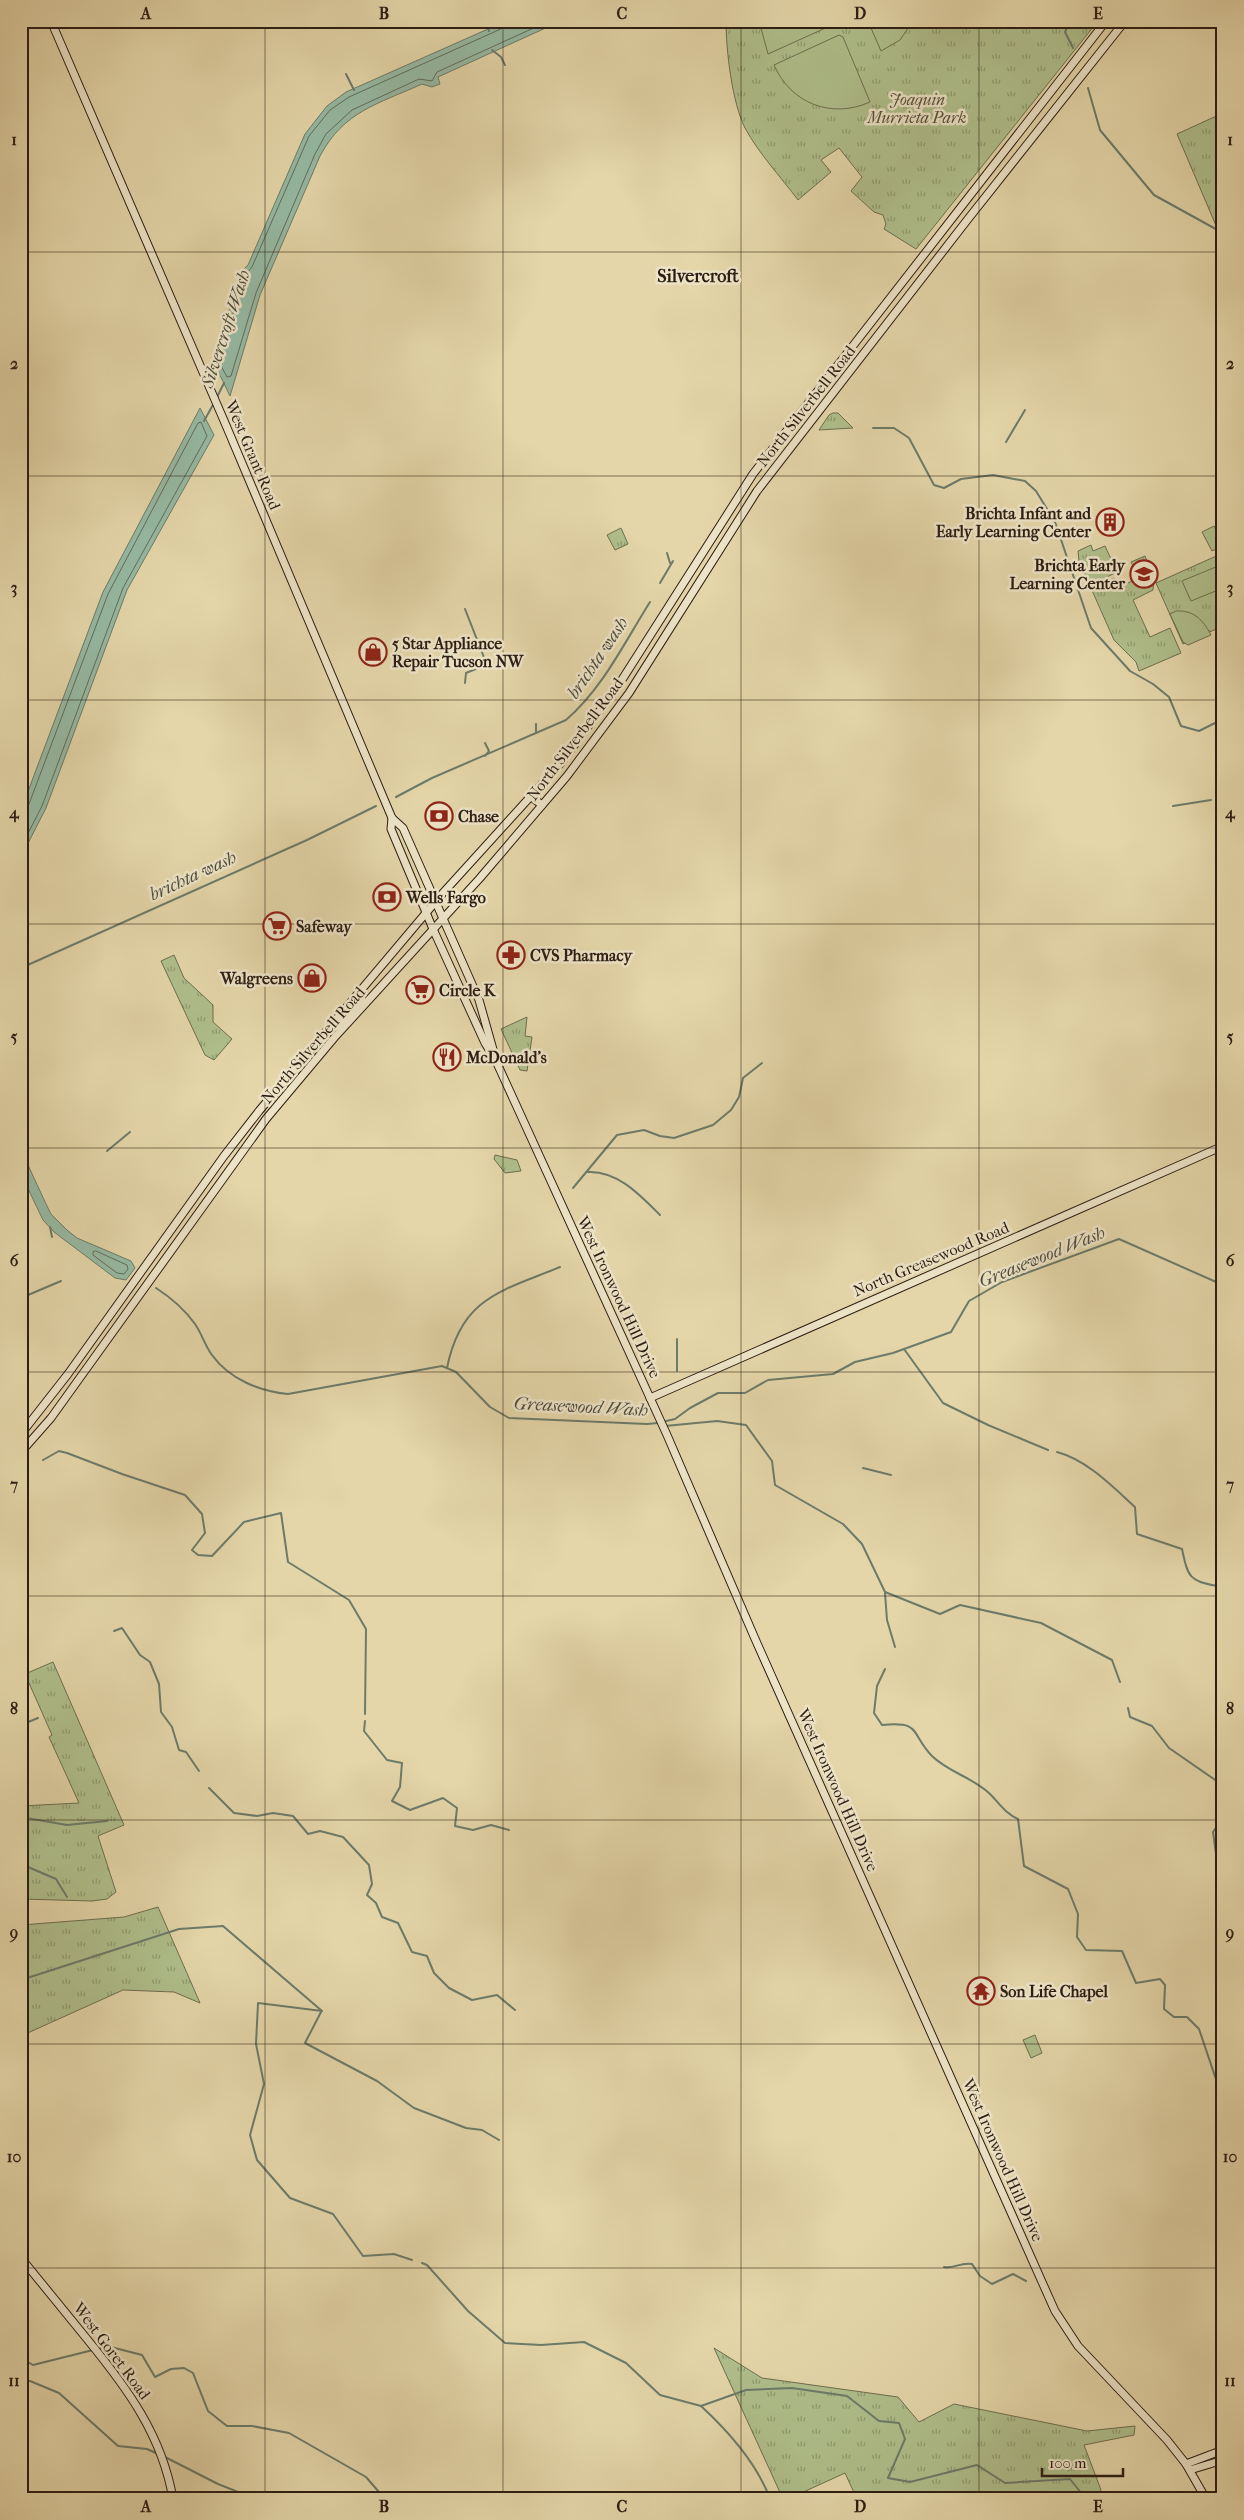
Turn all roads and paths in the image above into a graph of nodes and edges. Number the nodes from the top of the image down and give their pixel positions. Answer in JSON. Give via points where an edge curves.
{"nodes":[{"id":1,"x":51,"y":21,"type":"edge"},
{"id":2,"x":1106,"y":21,"type":"edge"},
{"id":3,"x":1125,"y":21,"type":"edge"},
{"id":4,"x":986,"y":177,"type":"junction"},
{"id":5,"x":995,"y":185,"type":"junction"},
{"id":6,"x":530,"y":796,"type":"junction"},
{"id":7,"x":542,"y":805,"type":"junction"},
{"id":8,"x":392,"y":818,"type":"junction"},
{"id":9,"x":435,"y":901,"type":"junction"},
{"id":10,"x":426,"y":912,"type":"junction"},
{"id":11,"x":443,"y":919,"type":"junction"},
{"id":12,"x":433,"y":929,"type":"junction"},
{"id":13,"x":361,"y":991,"type":"junction"},
{"id":14,"x":334,"y":1038,"type":"junction"},
{"id":15,"x":496,"y":1060,"type":"junction"},
{"id":16,"x":1223,"y":1146,"type":"edge"},
{"id":17,"x":650,"y":1398,"type":"junction"},
{"id":18,"x":21,"y":1434,"type":"edge"},
{"id":19,"x":21,"y":1452,"type":"edge"},
{"id":20,"x":21,"y":2258,"type":"edge"},
{"id":21,"x":1223,"y":2450,"type":"edge"},
{"id":22,"x":1223,"y":2460,"type":"edge"},
{"id":23,"x":1188,"y":2467,"type":"junction"},
{"id":24,"x":174,"y":2499,"type":"edge"},
{"id":25,"x":1206,"y":2499,"type":"edge"}],
"edges":[{"from":1,"to":8,"type":"main road","name":"West Grant Road"},
{"from":2,"to":4,"type":"main road","name":"North Silverbell Road"},
{"from":3,"to":5,"type":"main road","name":"North Silverbell Road"},
{"from":4,"to":5,"type":"main road"},
{"from":4,"to":6,"type":"main road","name":"North Silverbell Road","via":[[753,474],[618,686],[558,766]]},
{"from":5,"to":7,"type":"main road","name":"North Silverbell Road","via":[[757,491],[629,693]]},
{"from":6,"to":7,"type":"main road"},
{"from":6,"to":9,"type":"main road","name":"North Silverbell Road"},
{"from":7,"to":11,"type":"main road","name":"North Silverbell Road"},
{"from":8,"to":9,"type":"main road","name":"West Grant Road","via":[[403,828]]},
{"from":8,"to":10,"type":"main road","name":"West Grant Road","via":[[391,829]]},
{"from":9,"to":10,"type":"main road","name":"North Silverbell Road"},
{"from":9,"to":11,"type":"main road","name":"West Grant Road"},
{"from":10,"to":12,"type":"main road","name":"West Grant Road"},
{"from":10,"to":13,"type":"main road","name":"North Silverbell Road"},
{"from":11,"to":12,"type":"main road","name":"North Silverbell Road"},
{"from":11,"to":15,"type":"main road","name":"West Ironwood Hill Drive","via":[[479,1000]]},
{"from":12,"to":14,"type":"main road","name":"North Silverbell Road"},
{"from":12,"to":15,"type":"main road","name":"West Ironwood Hill Drive","via":[[484,1043]]},
{"from":13,"to":14,"type":"main road","via":[[362,1001],[339,1027]]},
{"from":13,"to":18,"type":"main road","name":"North Silverbell Road","via":[[224,1156],[68,1374]]},
{"from":14,"to":19,"type":"main road","name":"North Silverbell Road","via":[[254,1135],[51,1418]]},
{"from":15,"to":17,"type":"main road","name":"West Ironwood Hill Drive"},
{"from":16,"to":17,"type":"main road","name":"North Greasewood Road"},
{"from":17,"to":23,"type":"main road","name":"West Ironwood Hill Drive","via":[[1056,2311],[1078,2346],[1151,2420]]},
{"from":20,"to":24,"type":"main road","name":"West Goret Road","via":[[120,2380],[143,2414],[166,2465]]},
{"from":21,"to":23,"type":"main road"},
{"from":22,"to":23,"type":"main road"},
{"from":23,"to":25,"type":"main road","name":"West Ironwood Hill Drive"}]}
